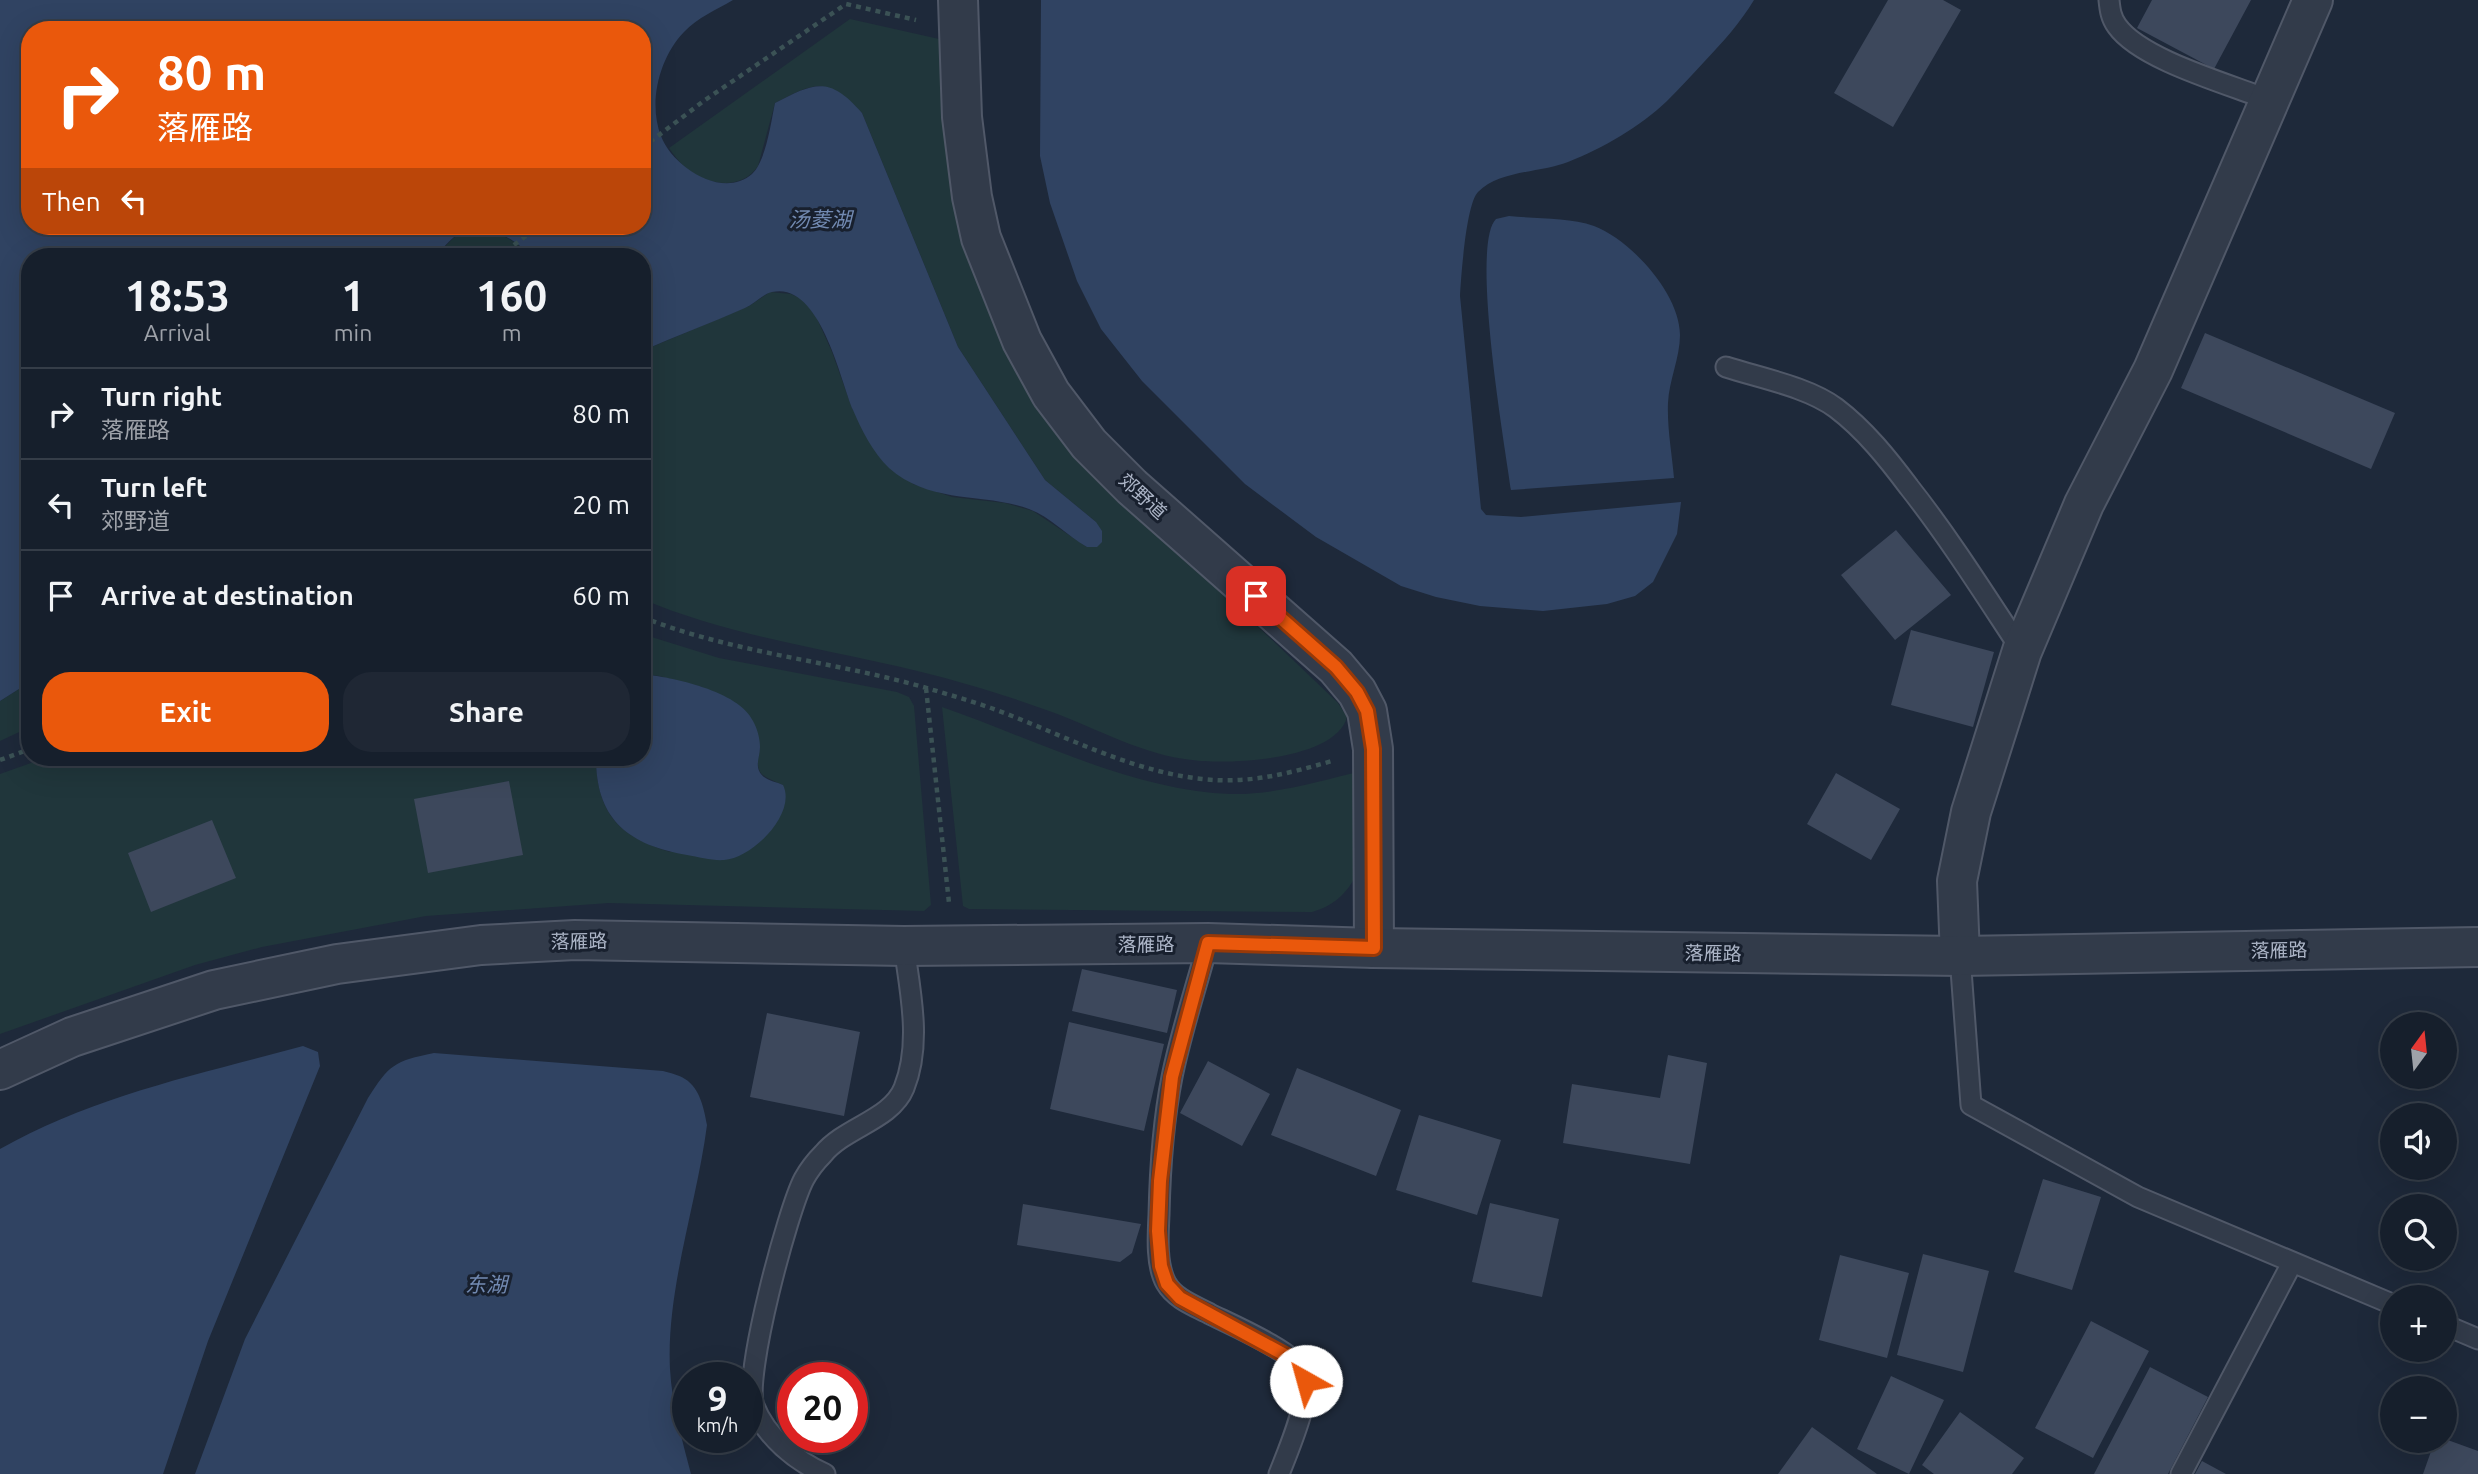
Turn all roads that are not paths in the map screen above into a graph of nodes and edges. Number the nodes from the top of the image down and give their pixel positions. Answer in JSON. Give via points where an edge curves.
{"nodes":[{"id":1,"x":2109,"y":0,"type":"edge"},
{"id":2,"x":2313,"y":0,"type":"edge"},
{"id":3,"x":959,"y":15,"type":"edge"},
{"id":4,"x":2269,"y":100,"type":"junction"},
{"id":5,"x":1726,"y":367,"type":"dead end"},
{"id":6,"x":2022,"y":651,"type":"junction"},
{"id":7,"x":1208,"y":943,"type":"junction"},
{"id":8,"x":904,"y":946,"type":"junction"},
{"id":9,"x":2478,"y":947,"type":"edge"},
{"id":10,"x":1374,"y":948,"type":"junction"},
{"id":11,"x":1960,"y":956,"type":"junction"},
{"id":12,"x":0,"y":1070,"type":"edge"},
{"id":13,"x":2292,"y":1263,"type":"junction"},
{"id":14,"x":2380,"y":1299,"type":"edge"},
{"id":15,"x":2457,"y":1330,"type":"edge"},
{"id":16,"x":2478,"y":1339,"type":"edge"},
{"id":17,"x":825,"y":1474,"type":"edge"},
{"id":18,"x":1279,"y":1474,"type":"edge"},
{"id":19,"x":2181,"y":1474,"type":"edge"}],
"edges":[{"from":1,"to":4,"type":"lane","via":[[2117,27],[2157,57]]},
{"from":2,"to":4,"type":"street"},
{"from":3,"to":10,"type":"street","name":"郊野道","via":[[962,117],[981,238],[1022,341],[1051,394],[1089,444],[1132,488],[1336,667],[1367,711],[1373,749]]},
{"from":4,"to":6,"type":"street","via":[[2153,370],[2084,504]]},
{"from":5,"to":6,"type":"lane","via":[[1814,396],[1835,407],[1860,430],[1936,522]]},
{"from":6,"to":11,"type":"street","via":[[1970,812],[1957,881]]},
{"from":7,"to":8,"type":"street","name":"落雁路"},
{"from":7,"to":10,"type":"street","name":"落雁路"},
{"from":7,"to":18,"type":"lane","via":[[1172,1077],[1160,1181],[1161,1266],[1167,1284],[1180,1298],[1269,1344],[1303,1370],[1306,1396]]},
{"from":8,"to":12,"type":"street","name":"落雁路","via":[[575,940],[481,945],[337,964],[214,990],[72,1037]]},
{"from":8,"to":17,"type":"lane","via":[[913,1044],[903,1091],[893,1104],[825,1150],[804,1180],[790,1215],[755,1356],[754,1406],[789,1452]]},
{"from":9,"to":11,"type":"street","name":"落雁路"},
{"from":10,"to":11,"type":"street","name":"落雁路"},
{"from":11,"to":13,"type":"lane","via":[[1971,1105],[2138,1197]]},
{"from":13,"to":14,"type":"lane"},
{"from":13,"to":19,"type":"lane"},
{"from":15,"to":16,"type":"lane"}]}
